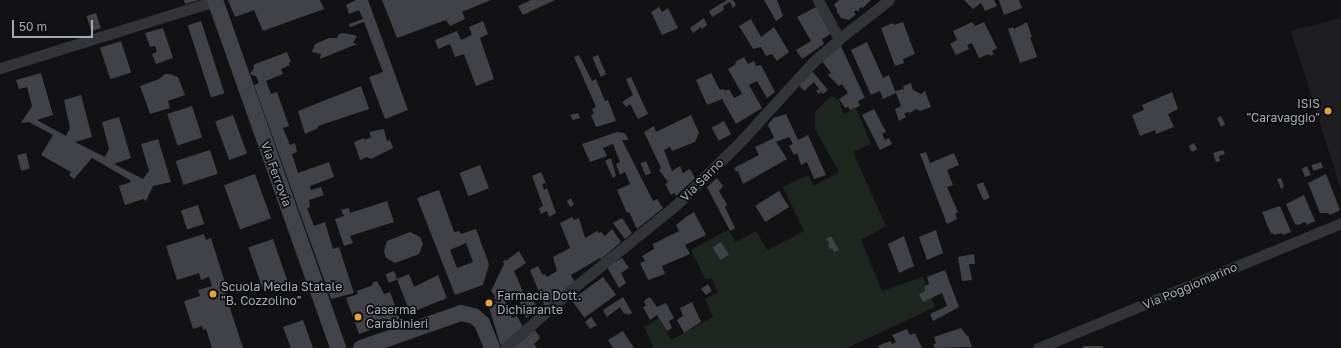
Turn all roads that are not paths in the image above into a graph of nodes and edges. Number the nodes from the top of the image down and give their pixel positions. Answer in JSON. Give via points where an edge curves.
{"nodes":[{"id":1,"x":215,"y":0,"type":"edge"},
{"id":2,"x":818,"y":0,"type":"edge"},
{"id":3,"x":886,"y":1,"type":"edge"},
{"id":4,"x":839,"y":39,"type":"junction"},
{"id":5,"x":0,"y":68,"type":"edge"},
{"id":6,"x":1341,"y":223,"type":"edge"},
{"id":7,"x":338,"y":348,"type":"edge"},
{"id":8,"x":361,"y":348,"type":"edge"},
{"id":9,"x":492,"y":348,"type":"edge"},
{"id":10,"x":505,"y":348,"type":"edge"},
{"id":11,"x":1038,"y":348,"type":"edge"}],
"edges":[{"from":1,"to":5,"type":"street"},
{"from":1,"to":7,"type":"main road","name":"Via Ferrovia"},
{"from":2,"to":4,"type":"street"},
{"from":3,"to":4,"type":"street","name":"Via Sarno"},
{"from":4,"to":10,"type":"street","name":"Via Sarno","via":[[808,67],[740,142],[676,205],[571,290]]},
{"from":6,"to":11,"type":"street","name":"Via Poggiomarino"},
{"from":8,"to":9,"type":"main road","via":[[461,313],[474,316],[482,322]]}]}
